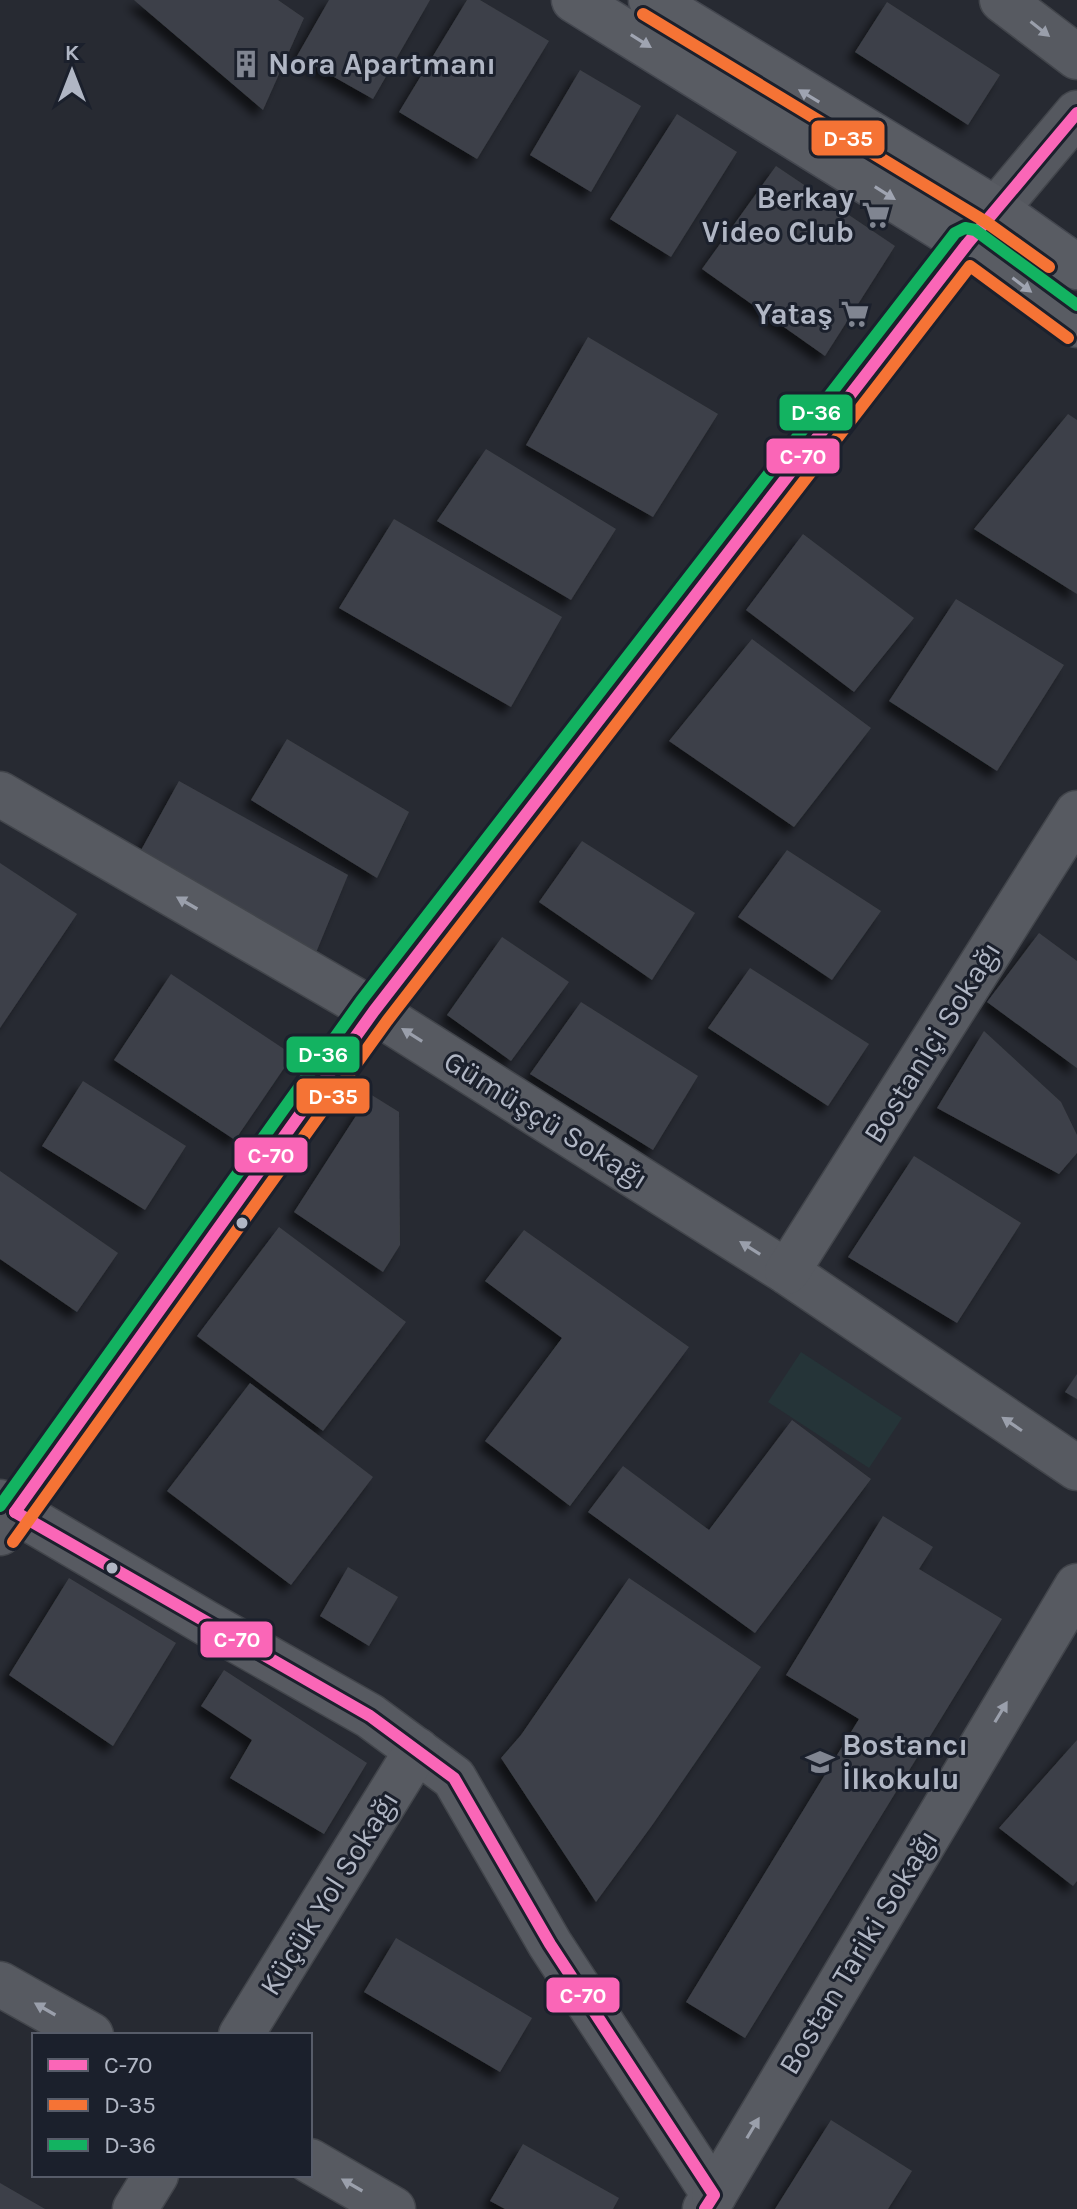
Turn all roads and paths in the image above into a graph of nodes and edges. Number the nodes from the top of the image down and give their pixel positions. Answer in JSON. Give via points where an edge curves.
{"nodes":[{"id":1,"x":574,"y":0,"type":"edge"},
{"id":2,"x":651,"y":0,"type":"edge"},
{"id":3,"x":1002,"y":0,"type":"edge"},
{"id":4,"x":1077,"y":57,"type":"edge"},
{"id":5,"x":1077,"y":113,"type":"edge"},
{"id":6,"x":995,"y":209,"type":"junction"},
{"id":7,"x":967,"y":244,"type":"junction"},
{"id":8,"x":1077,"y":267,"type":"edge"},
{"id":9,"x":1077,"y":325,"type":"edge"},
{"id":10,"x":0,"y":794,"type":"edge"},
{"id":11,"x":1077,"y":813,"type":"edge"},
{"id":12,"x":374,"y":1011,"type":"junction"},
{"id":13,"x":787,"y":1272,"type":"junction"},
{"id":14,"x":1077,"y":1468,"type":"edge"},
{"id":15,"x":5,"y":1515,"type":"edge"},
{"id":16,"x":1077,"y":1586,"type":"edge"},
{"id":17,"x":417,"y":1750,"type":"junction"},
{"id":18,"x":0,"y":1984,"type":"edge"},
{"id":19,"x":87,"y":2033,"type":"edge"},
{"id":20,"x":242,"y":2033,"type":"edge"},
{"id":21,"x":312,"y":2162,"type":"edge"},
{"id":22,"x":155,"y":2177,"type":"edge"},
{"id":23,"x":709,"y":2202,"type":"edge"},
{"id":24,"x":135,"y":2209,"type":"edge"},
{"id":25,"x":393,"y":2209,"type":"edge"}],
"edges":[{"from":1,"to":7,"type":"main road","one_way":true},
{"from":6,"to":2,"type":"main road","one_way":true},
{"from":3,"to":4,"type":"street","one_way":true},
{"from":5,"to":6,"type":"main road"},
{"from":6,"to":7,"type":"main road"},
{"from":6,"to":8,"type":"main road"},
{"from":7,"to":9,"type":"main road","one_way":true},
{"from":7,"to":12,"type":"main road"},
{"from":12,"to":10,"type":"street","name":"Gümüşçü Sokağı","one_way":true},
{"from":11,"to":13,"type":"street","name":"Bostaniçi Sokağı"},
{"from":13,"to":12,"type":"street","name":"Gümüşçü Sokağı","one_way":true},
{"from":12,"to":15,"type":"main road"},
{"from":14,"to":13,"type":"street","name":"Gümüşçü Sokağı","one_way":true},
{"from":15,"to":17,"type":"street","via":[[370,1716]]},
{"from":23,"to":16,"type":"street","name":"Bostan Tariki Sokağı","one_way":true},
{"from":17,"to":20,"type":"street","name":"Küçük Yol Sokağı"},
{"from":17,"to":23,"type":"street","via":[[454,1778]]},
{"from":19,"to":18,"type":"street","one_way":true},
{"from":25,"to":21,"type":"street","one_way":true},
{"from":22,"to":24,"type":"street"}]}
